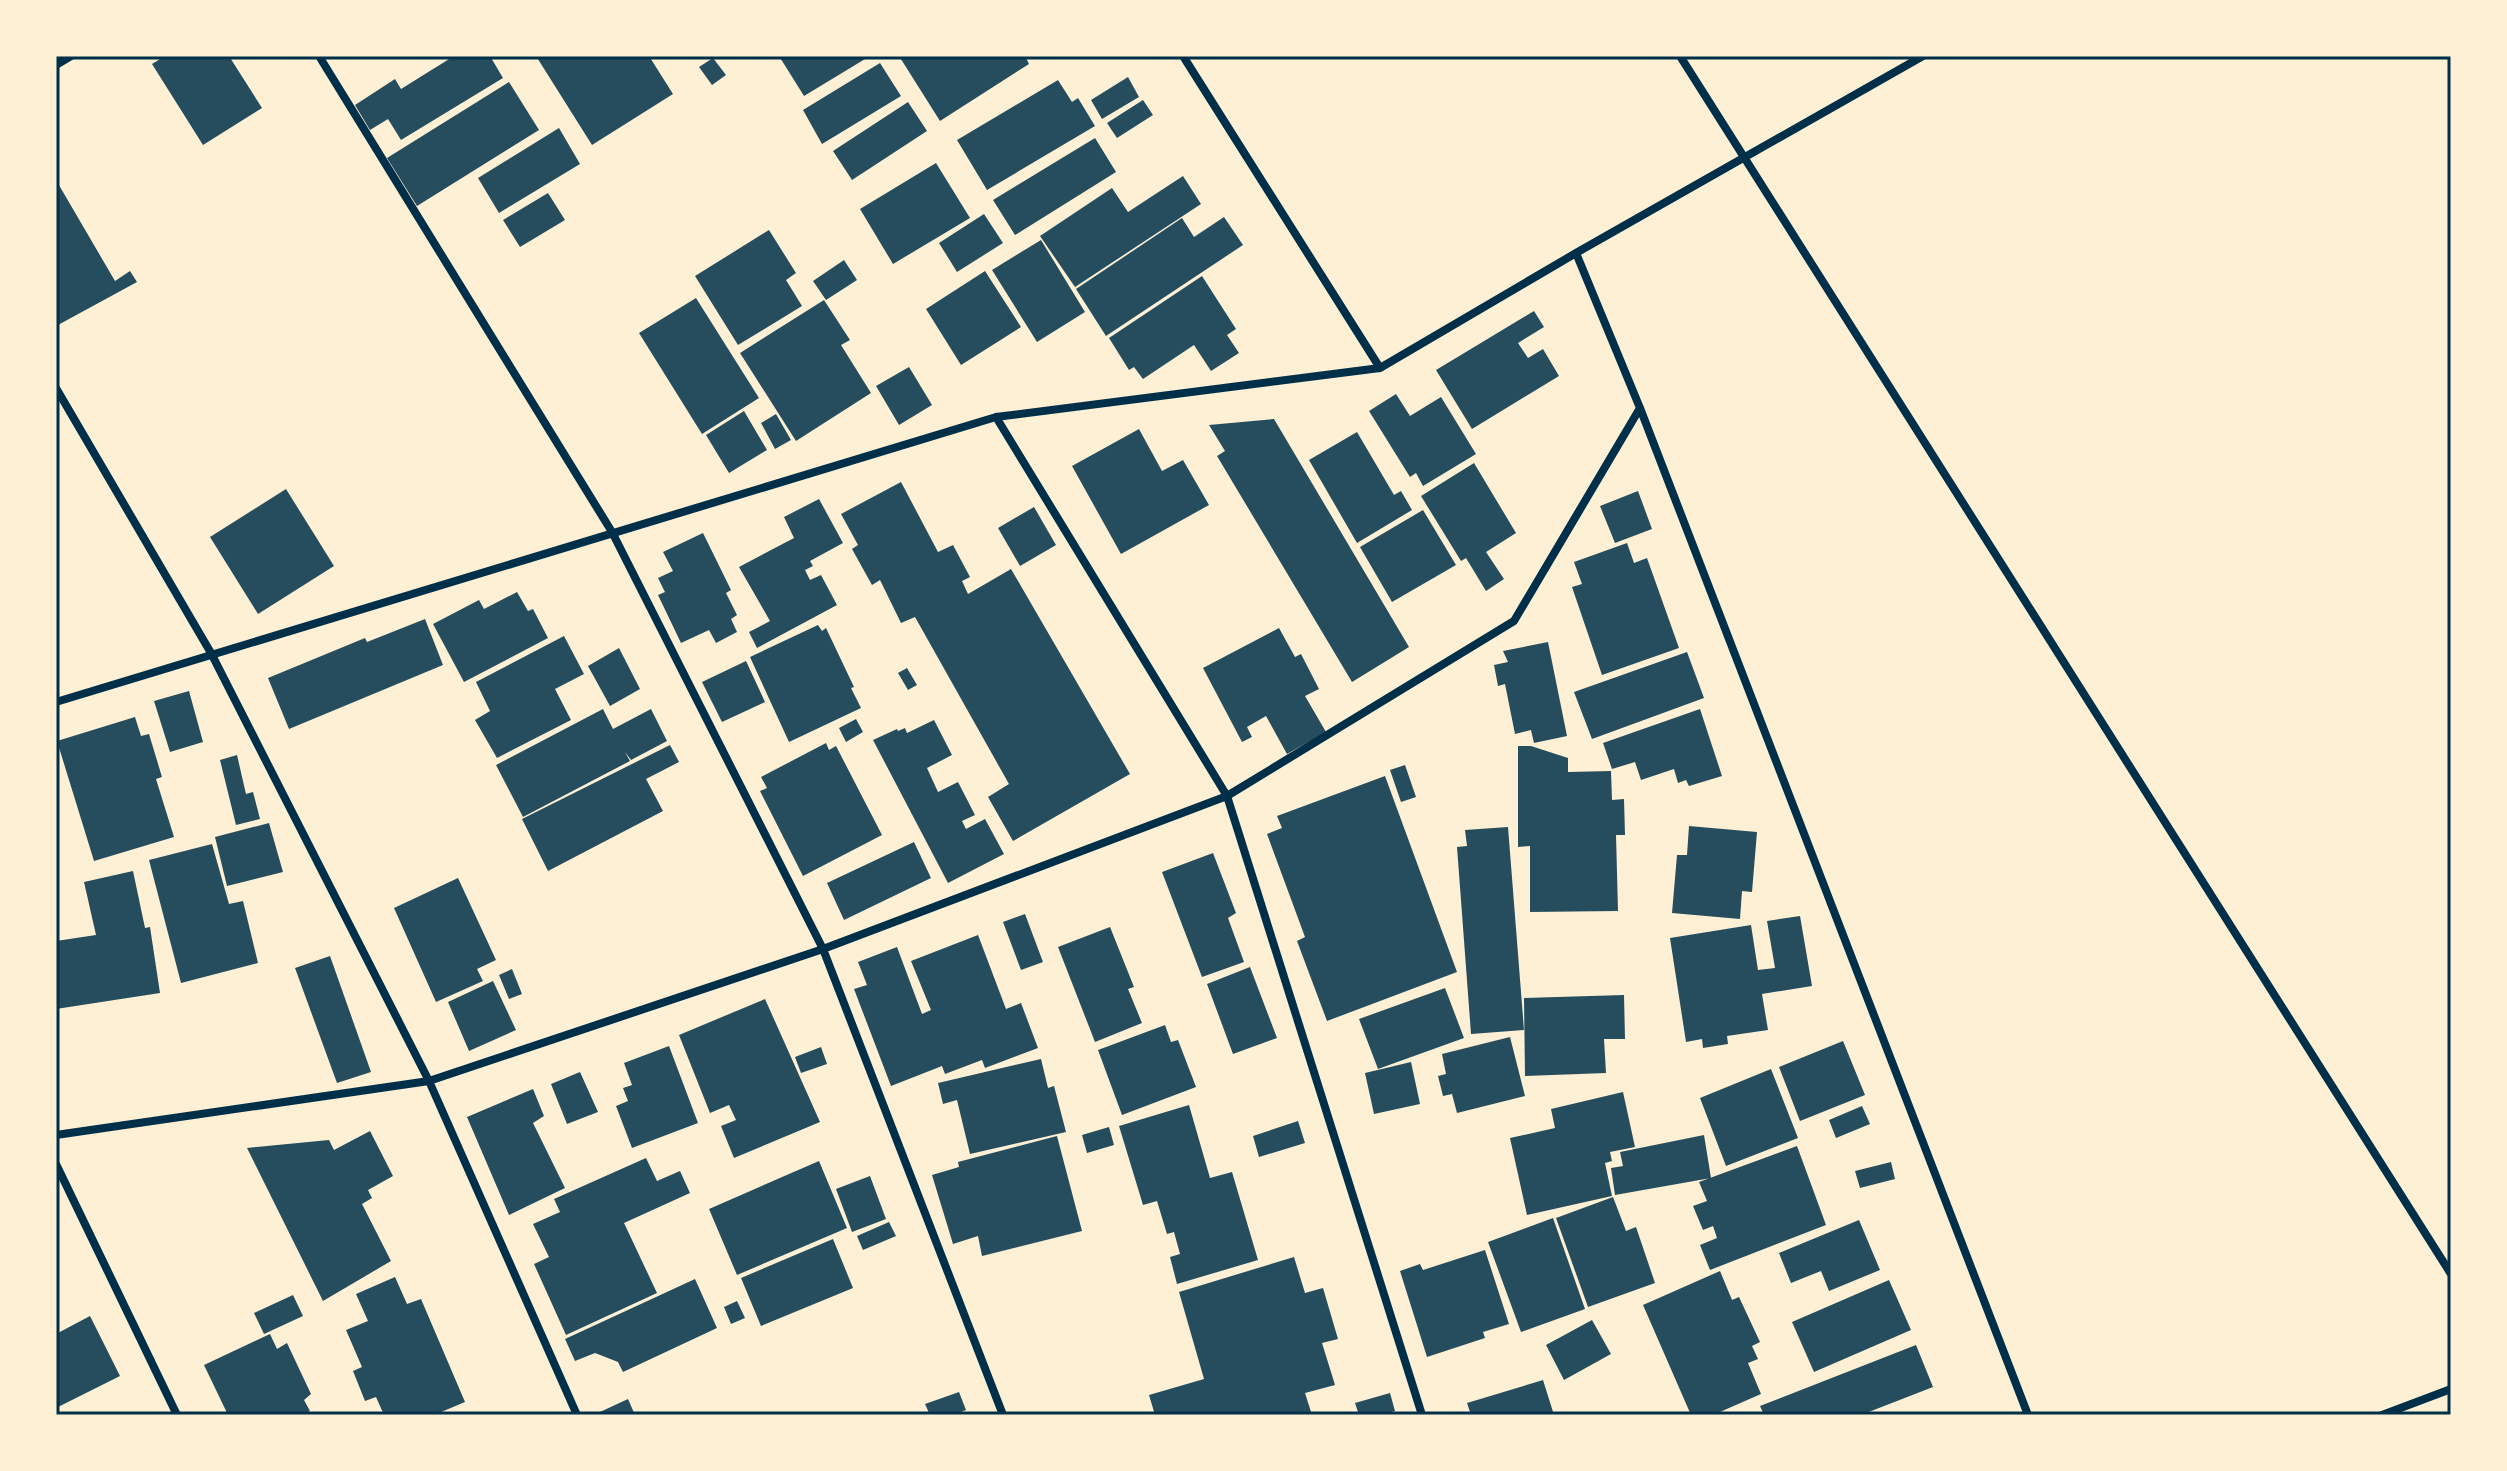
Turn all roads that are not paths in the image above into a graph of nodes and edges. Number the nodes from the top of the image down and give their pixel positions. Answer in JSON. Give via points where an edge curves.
{"nodes":[{"id":1,"x":71,"y":56,"type":"edge"},
{"id":2,"x":319,"y":56,"type":"edge"},
{"id":3,"x":1183,"y":56,"type":"edge"},
{"id":4,"x":1680,"y":56,"type":"edge"},
{"id":5,"x":1923,"y":56,"type":"edge"},
{"id":6,"x":56,"y":65,"type":"edge"},
{"id":7,"x":1745,"y":159,"type":"junction"},
{"id":8,"x":1576,"y":253,"type":"junction"},
{"id":9,"x":1380,"y":368,"type":"junction"},
{"id":10,"x":56,"y":388,"type":"edge"},
{"id":11,"x":1640,"y":408,"type":"junction"},
{"id":12,"x":996,"y":417,"type":"junction"},
{"id":13,"x":612,"y":532,"type":"junction"},
{"id":14,"x":211,"y":653,"type":"junction"},
{"id":15,"x":56,"y":702,"type":"edge"},
{"id":16,"x":1227,"y":796,"type":"junction"},
{"id":17,"x":823,"y":949,"type":"junction"},
{"id":18,"x":429,"y":1081,"type":"junction"},
{"id":19,"x":56,"y":1135,"type":"edge"},
{"id":20,"x":56,"y":1164,"type":"edge"},
{"id":21,"x":2451,"y":1274,"type":"edge"},
{"id":22,"x":2451,"y":1389,"type":"edge"},
{"id":23,"x":177,"y":1415,"type":"edge"},
{"id":24,"x":577,"y":1415,"type":"edge"},
{"id":25,"x":1003,"y":1415,"type":"edge"},
{"id":26,"x":1422,"y":1415,"type":"edge"},
{"id":27,"x":2028,"y":1415,"type":"edge"},
{"id":28,"x":2382,"y":1415,"type":"edge"}],
"edges":[{"from":1,"to":6,"type":"street"},
{"from":2,"to":13,"type":"street"},
{"from":3,"to":9,"type":"street"},
{"from":4,"to":7,"type":"street"},
{"from":5,"to":7,"type":"street"},
{"from":7,"to":8,"type":"street"},
{"from":7,"to":21,"type":"street"},
{"from":8,"to":9,"type":"street"},
{"from":8,"to":11,"type":"street"},
{"from":9,"to":12,"type":"street"},
{"from":10,"to":14,"type":"street"},
{"from":11,"to":16,"type":"street","via":[[1514,621]]},
{"from":11,"to":27,"type":"street"},
{"from":12,"to":13,"type":"street"},
{"from":12,"to":16,"type":"street"},
{"from":13,"to":14,"type":"street"},
{"from":13,"to":17,"type":"street"},
{"from":14,"to":15,"type":"street"},
{"from":14,"to":18,"type":"street"},
{"from":16,"to":17,"type":"street"},
{"from":16,"to":26,"type":"street"},
{"from":17,"to":18,"type":"street"},
{"from":17,"to":25,"type":"street"},
{"from":18,"to":19,"type":"street"},
{"from":18,"to":24,"type":"street"},
{"from":20,"to":23,"type":"street"},
{"from":22,"to":28,"type":"street"}]}
